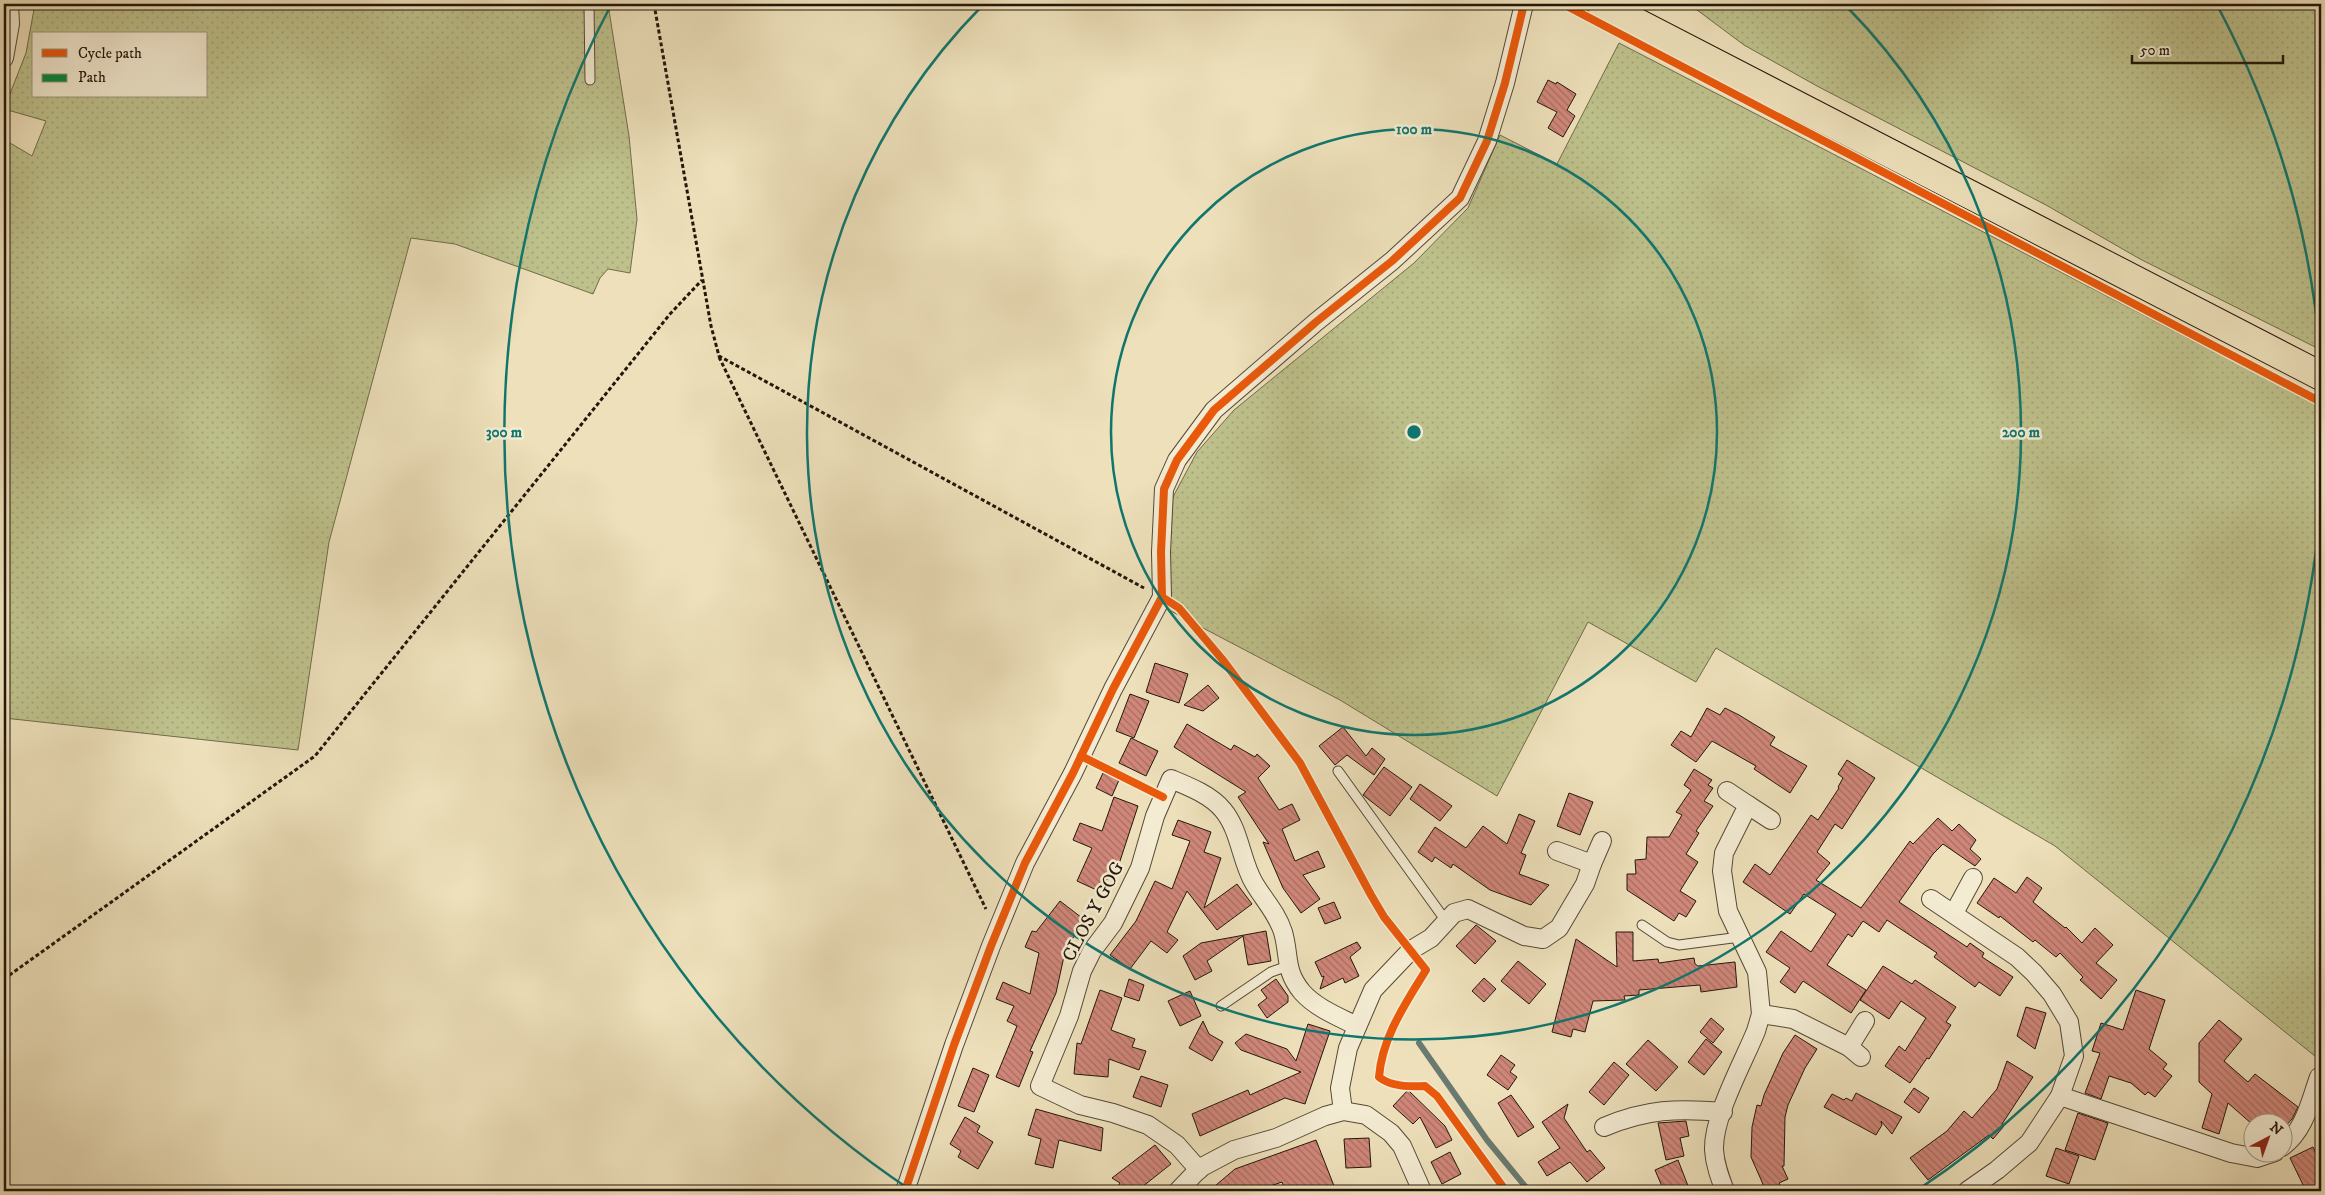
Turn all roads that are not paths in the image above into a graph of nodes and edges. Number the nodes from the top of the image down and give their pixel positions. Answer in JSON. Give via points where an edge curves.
{"nodes":[{"id":1,"x":10,"y":4,"type":"edge"},
{"id":2,"x":589,"y":4,"type":"edge"},
{"id":3,"x":1524,"y":4,"type":"edge"},
{"id":4,"x":1602,"y":4,"type":"edge"},
{"id":5,"x":4,"y":58,"type":"edge"},
{"id":6,"x":590,"y":80,"type":"dead end"},
{"id":7,"x":2321,"y":376,"type":"edge"},
{"id":8,"x":1338,"y":771,"type":"dead end"},
{"id":9,"x":1727,"y":791,"type":"dead end"},
{"id":10,"x":1748,"y":805,"type":"junction"},
{"id":11,"x":1771,"y":820,"type":"dead end"},
{"id":12,"x":1602,"y":841,"type":"dead end"},
{"id":13,"x":1557,"y":851,"type":"dead end"},
{"id":14,"x":1592,"y":864,"type":"junction"},
{"id":15,"x":1973,"y":878,"type":"dead end"},
{"id":16,"x":1931,"y":899,"type":"dead end"},
{"id":17,"x":1954,"y":913,"type":"junction"},
{"id":18,"x":1446,"y":921,"type":"junction"},
{"id":19,"x":1642,"y":925,"type":"dead end"},
{"id":20,"x":1740,"y":936,"type":"junction"},
{"id":21,"x":1288,"y":966,"type":"junction"},
{"id":22,"x":1222,"y":1006,"type":"dead end"},
{"id":23,"x":1761,"y":1014,"type":"junction"},
{"id":24,"x":1866,"y":1021,"type":"dead end"},
{"id":25,"x":1357,"y":1026,"type":"junction"},
{"id":26,"x":2319,"y":1077,"type":"dead end"},
{"id":27,"x":2060,"y":1096,"type":"junction"},
{"id":28,"x":1343,"y":1111,"type":"junction"},
{"id":29,"x":1723,"y":1112,"type":"junction"},
{"id":30,"x":1604,"y":1127,"type":"dead end"},
{"id":31,"x":2292,"y":1138,"type":"edge"},
{"id":32,"x":2242,"y":1155,"type":"edge"},
{"id":33,"x":1199,"y":1170,"type":"junction"},
{"id":34,"x":905,"y":1191,"type":"edge"},
{"id":35,"x":1178,"y":1191,"type":"edge"},
{"id":36,"x":1422,"y":1191,"type":"edge"},
{"id":37,"x":1725,"y":1191,"type":"edge"},
{"id":38,"x":1967,"y":1191,"type":"edge"}],
"edges":[{"from":1,"to":5,"type":"street"},
{"from":2,"to":6,"type":"lane"},
{"from":3,"to":34,"type":"street","via":[[1487,141],[1460,198],[1392,261],[1214,410],[1177,460],[1164,490],[1162,598],[1025,863],[954,1045]]},
{"from":4,"to":7,"type":"main road"},
{"from":8,"to":18,"type":"lane"},
{"from":9,"to":10,"type":"street"},
{"from":10,"to":11,"type":"street"},
{"from":10,"to":20,"type":"street","via":[[1724,853],[1722,871],[1726,901]]},
{"from":12,"to":14,"type":"street"},
{"from":13,"to":14,"type":"street"},
{"from":14,"to":18,"type":"street","via":[[1585,884],[1559,928],[1542,939],[1524,936],[1468,909],[1454,913]]},
{"from":15,"to":17,"type":"street"},
{"from":16,"to":17,"type":"street"},
{"from":17,"to":27,"type":"street","via":[[2017,957],[2052,994],[2069,1022],[2074,1056]]},
{"from":18,"to":25,"type":"street","via":[[1431,938],[1411,950],[1373,990]]},
{"from":19,"to":20,"type":"lane","via":[[1667,942],[1679,945]]},
{"from":20,"to":23,"type":"street","via":[[1757,972]]},
{"from":21,"to":22,"type":"lane","via":[[1271,972]]},
{"from":21,"to":25,"type":"street","name":"CLOS Y GOG","via":[[1290,975],[1304,994],[1324,1009]]},
{"from":21,"to":33,"type":"street","name":"CLOS Y GOG","via":[[1283,932],[1275,911],[1254,883],[1223,809],[1193,788],[1171,779],[1155,816],[1140,868],[1112,923],[1082,971],[1069,1016],[1040,1086],[1080,1105],[1148,1125],[1177,1145]]},
{"from":23,"to":24,"type":"street","via":[[1793,1019],[1855,1052]]},
{"from":23,"to":29,"type":"street"},
{"from":25,"to":28,"type":"street","via":[[1348,1048],[1340,1088]]},
{"from":26,"to":31,"type":"street","via":[[2303,1123]]},
{"from":27,"to":32,"type":"street"},
{"from":27,"to":38,"type":"street","via":[[2029,1143]]},
{"from":28,"to":33,"type":"street","via":[[1276,1138],[1234,1150]]},
{"from":28,"to":36,"type":"street","via":[[1366,1115],[1391,1132],[1402,1146]]},
{"from":29,"to":30,"type":"street","via":[[1686,1109],[1651,1112]]},
{"from":29,"to":37,"type":"street","via":[[1716,1128],[1714,1150],[1718,1175]]},
{"from":33,"to":35,"type":"street"}]}
